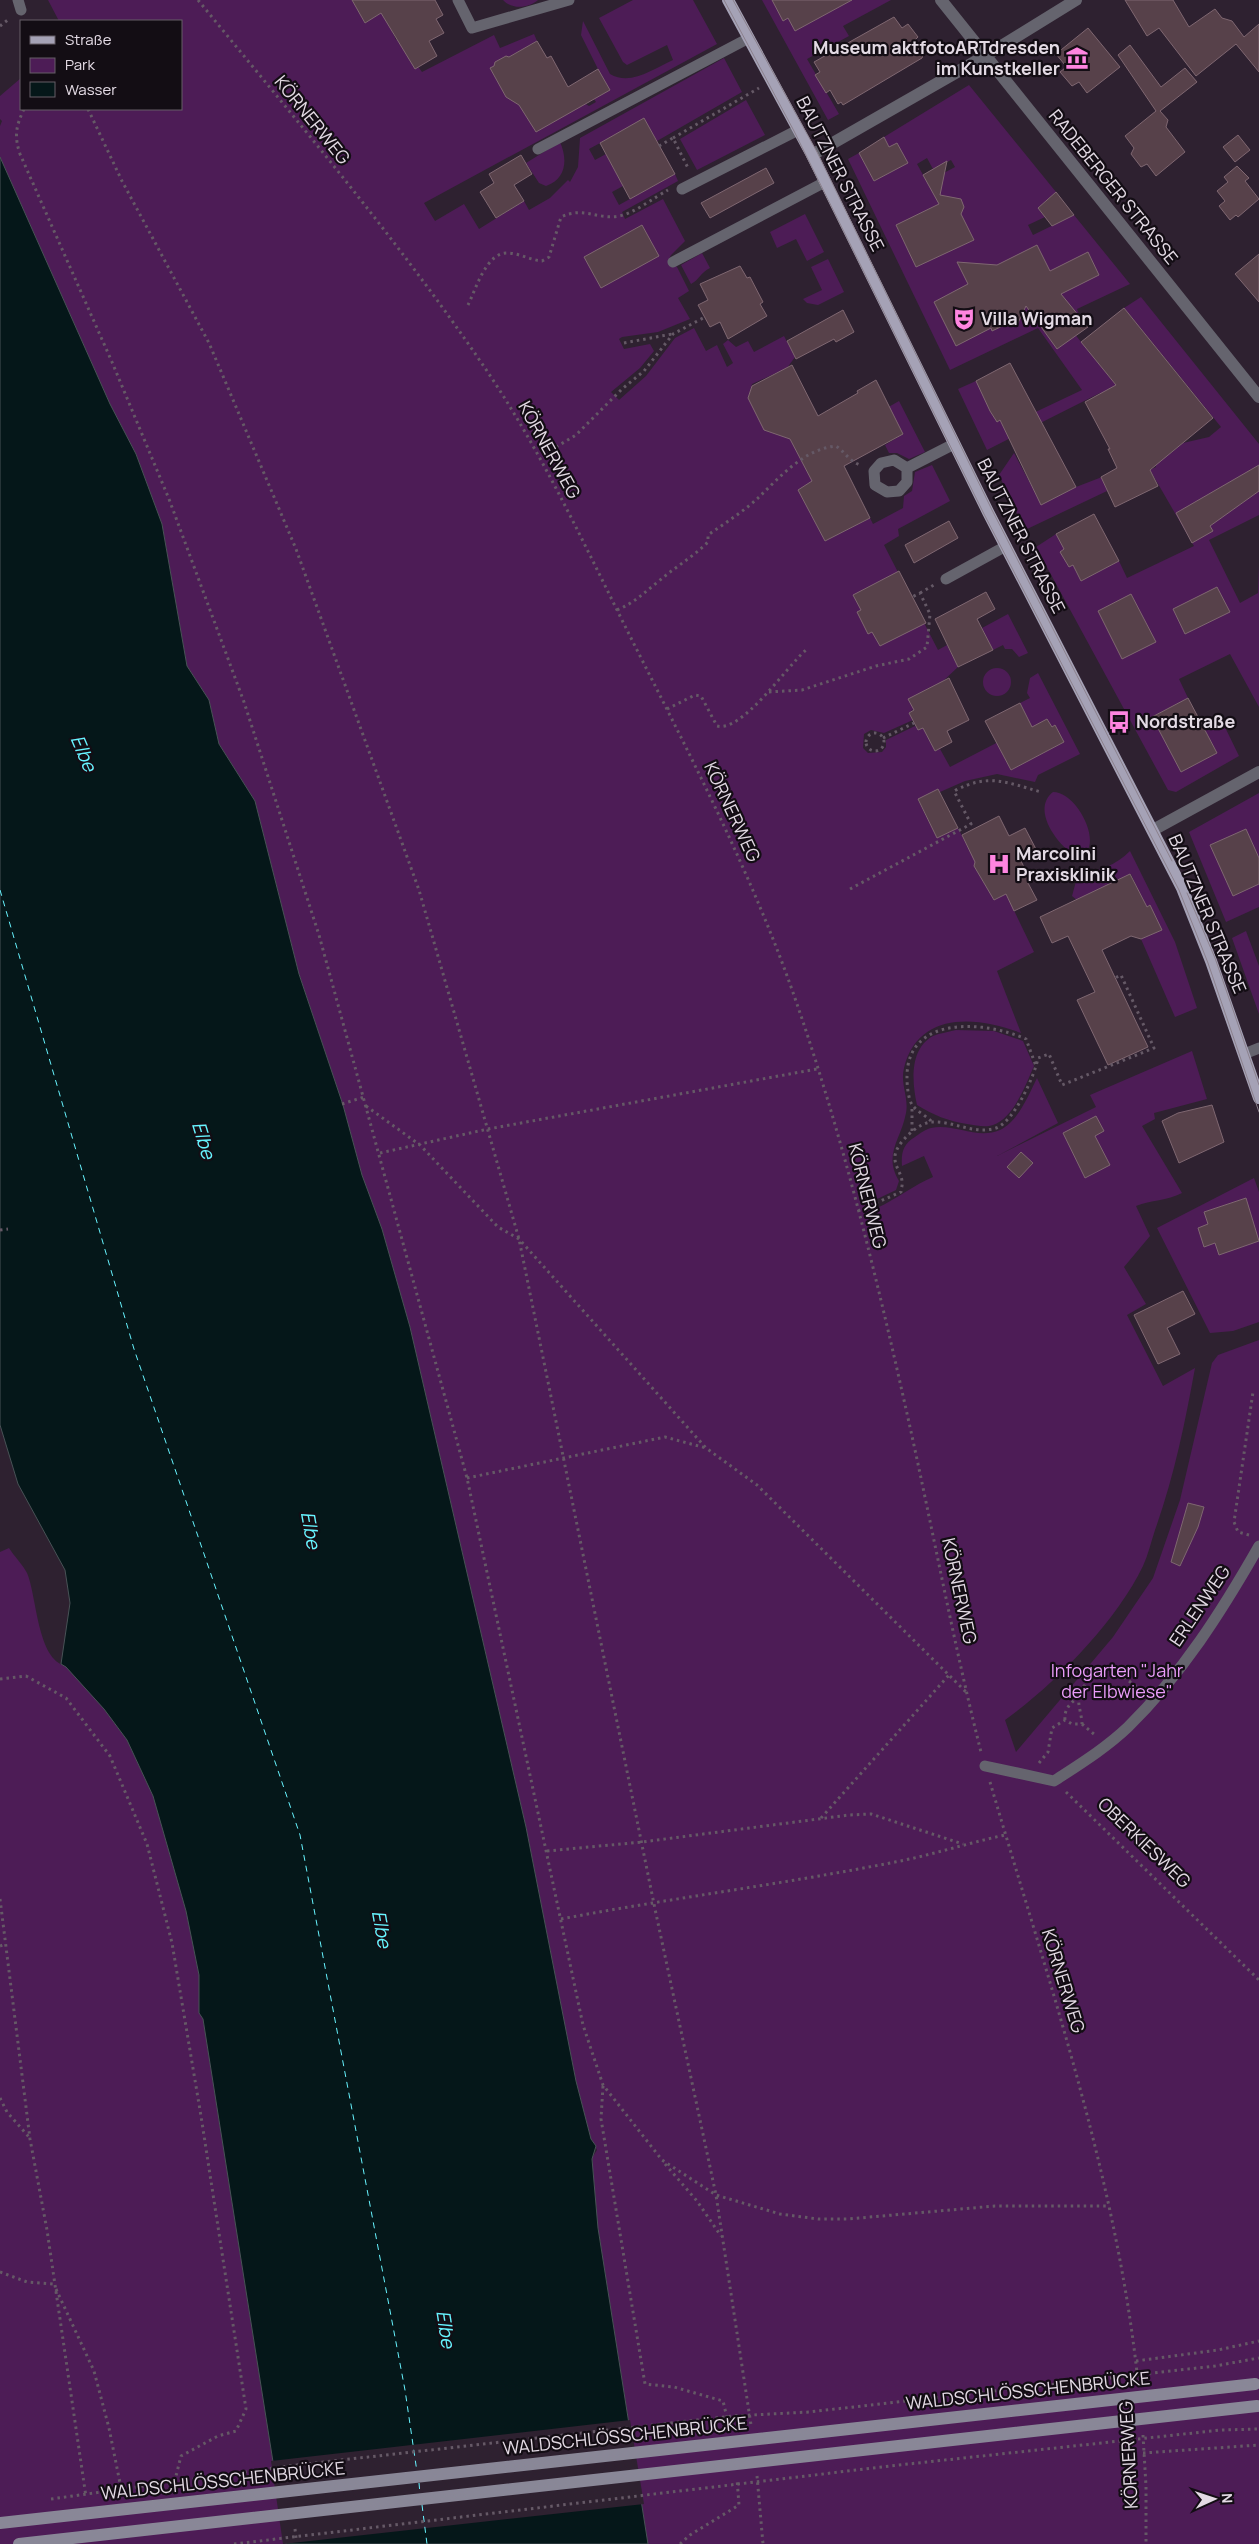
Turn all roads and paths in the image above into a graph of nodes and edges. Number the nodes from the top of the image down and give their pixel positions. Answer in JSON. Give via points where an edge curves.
{"nodes":[{"id":1,"x":198,"y":0,"type":"edge"},
{"id":2,"x":458,"y":0,"type":"edge"},
{"id":3,"x":569,"y":0,"type":"edge"},
{"id":4,"x":728,"y":0,"type":"edge"},
{"id":5,"x":941,"y":0,"type":"edge"},
{"id":6,"x":1076,"y":0,"type":"edge"},
{"id":7,"x":749,"y":38,"type":"junction"},
{"id":8,"x":986,"y":56,"type":"junction"},
{"id":9,"x":772,"y":80,"type":"junction"},
{"id":10,"x":24,"y":110,"type":"edge"},
{"id":11,"x":88,"y":110,"type":"edge"},
{"id":12,"x":798,"y":130,"type":"junction"},
{"id":13,"x":673,"y":138,"type":"junction"},
{"id":14,"x":659,"y":146,"type":"dead end"},
{"id":15,"x":538,"y":149,"type":"dead end"},
{"id":16,"x":812,"y":155,"type":"junction"},
{"id":17,"x":693,"y":177,"type":"dead end"},
{"id":18,"x":825,"y":182,"type":"junction"},
{"id":19,"x":679,"y":187,"type":"joint"},
{"id":20,"x":673,"y":262,"type":"dead end"},
{"id":21,"x":468,"y":305,"type":"dead end"},
{"id":22,"x":704,"y":317,"type":"dead end"},
{"id":23,"x":673,"y":334,"type":"junction"},
{"id":24,"x":624,"y":343,"type":"dead end"},
{"id":25,"x":1259,"y":397,"type":"edge"},
{"id":26,"x":954,"y":444,"type":"junction"},
{"id":27,"x":556,"y":446,"type":"dead end"},
{"id":28,"x":907,"y":468,"type":"junction"},
{"id":29,"x":874,"y":471,"type":"junction"},
{"id":30,"x":1006,"y":546,"type":"junction"},
{"id":31,"x":946,"y":579,"type":"dead end"},
{"id":32,"x":912,"y":597,"type":"dead end"},
{"id":33,"x":618,"y":610,"type":"junction"},
{"id":34,"x":806,"y":650,"type":"dead end"},
{"id":35,"x":769,"y":692,"type":"junction"},
{"id":36,"x":667,"y":709,"type":"junction"},
{"id":37,"x":914,"y":722,"type":"dead end"},
{"id":38,"x":883,"y":738,"type":"junction"},
{"id":39,"x":1259,"y":772,"type":"edge"},
{"id":40,"x":1041,"y":792,"type":"dead end"},
{"id":41,"x":1153,"y":830,"type":"junction"},
{"id":42,"x":850,"y":888,"type":"dead end"},
{"id":43,"x":1115,"y":978,"type":"dead end"},
{"id":44,"x":1259,"y":1048,"type":"edge"},
{"id":45,"x":1244,"y":1054,"type":"junction"},
{"id":46,"x":1036,"y":1066,"type":"junction"},
{"id":47,"x":817,"y":1069,"type":"junction"},
{"id":48,"x":364,"y":1097,"type":"junction"},
{"id":49,"x":1259,"y":1098,"type":"edge"},
{"id":50,"x":342,"y":1104,"type":"dead end"},
{"id":51,"x":366,"y":1106,"type":"junction"},
{"id":52,"x":912,"y":1106,"type":"junction"},
{"id":53,"x":930,"y":1121,"type":"junction"},
{"id":54,"x":488,"y":1129,"type":"junction"},
{"id":55,"x":912,"y":1131,"type":"junction"},
{"id":56,"x":420,"y":1145,"type":"junction"},
{"id":57,"x":380,"y":1153,"type":"junction"},
{"id":58,"x":858,"y":1211,"type":"junction"},
{"id":59,"x":8,"y":1229,"type":"dead end"},
{"id":60,"x":0,"y":1230,"type":"edge"},
{"id":61,"x":519,"y":1239,"type":"junction"},
{"id":62,"x":1254,"y":1392,"type":"dead end"},
{"id":63,"x":706,"y":1448,"type":"junction"},
{"id":64,"x":564,"y":1456,"type":"junction"},
{"id":65,"x":467,"y":1478,"type":"junction"},
{"id":66,"x":1258,"y":1542,"type":"edge"},
{"id":67,"x":948,"y":1675,"type":"junction"},
{"id":68,"x":0,"y":1678,"type":"edge"},
{"id":69,"x":966,"y":1692,"type":"junction"},
{"id":70,"x":1078,"y":1697,"type":"junction"},
{"id":71,"x":1153,"y":1699,"type":"junction"},
{"id":72,"x":1065,"y":1720,"type":"junction"},
{"id":73,"x":985,"y":1766,"type":"junction"},
{"id":74,"x":1028,"y":1774,"type":"junction"},
{"id":75,"x":1054,"y":1781,"type":"junction"},
{"id":76,"x":820,"y":1819,"type":"junction"},
{"id":77,"x":1005,"y":1835,"type":"junction"},
{"id":78,"x":642,"y":1842,"type":"junction"},
{"id":79,"x":963,"y":1844,"type":"junction"},
{"id":80,"x":547,"y":1851,"type":"junction"},
{"id":81,"x":0,"y":1899,"type":"edge"},
{"id":82,"x":653,"y":1902,"type":"junction"},
{"id":83,"x":561,"y":1918,"type":"junction"},
{"id":84,"x":5,"y":1944,"type":"junction"},
{"id":85,"x":0,"y":1946,"type":"edge"},
{"id":86,"x":1259,"y":1980,"type":"edge"},
{"id":87,"x":603,"y":2085,"type":"junction"},
{"id":88,"x":0,"y":2098,"type":"edge"},
{"id":89,"x":30,"y":2139,"type":"junction"},
{"id":90,"x":662,"y":2160,"type":"junction"},
{"id":91,"x":716,"y":2195,"type":"junction"},
{"id":92,"x":1108,"y":2206,"type":"junction"},
{"id":93,"x":723,"y":2238,"type":"junction"},
{"id":94,"x":0,"y":2272,"type":"edge"},
{"id":95,"x":54,"y":2284,"type":"junction"},
{"id":96,"x":733,"y":2317,"type":"dead end"},
{"id":97,"x":1259,"y":2341,"type":"edge"},
{"id":98,"x":1259,"y":2358,"type":"edge"},
{"id":99,"x":1136,"y":2361,"type":"junction"},
{"id":100,"x":644,"y":2384,"type":"dead end"},
{"id":101,"x":1255,"y":2384,"type":"dead end"},
{"id":102,"x":1139,"y":2389,"type":"dead end"},
{"id":103,"x":1257,"y":2406,"type":"dead end"},
{"id":104,"x":1142,"y":2426,"type":"dead end"},
{"id":105,"x":1259,"y":2429,"type":"edge"},
{"id":106,"x":617,"y":2430,"type":"junction"},
{"id":107,"x":618,"y":2439,"type":"dead end"},
{"id":108,"x":1259,"y":2445,"type":"edge"},
{"id":109,"x":1144,"y":2452,"type":"junction"},
{"id":110,"x":288,"y":2466,"type":"junction"},
{"id":111,"x":290,"y":2475,"type":"dead end"},
{"id":112,"x":172,"y":2491,"type":"dead end"},
{"id":113,"x":624,"y":2492,"type":"dead end"},
{"id":114,"x":123,"y":2494,"type":"dead end"},
{"id":115,"x":624,"y":2498,"type":"junction"},
{"id":116,"x":44,"y":2500,"type":"dead end"},
{"id":117,"x":88,"y":2507,"type":"dead end"},
{"id":118,"x":0,"y":2523,"type":"edge"},
{"id":119,"x":295,"y":2529,"type":"dead end"},
{"id":120,"x":296,"y":2538,"type":"junction"},
{"id":121,"x":19,"y":2544,"type":"edge"},
{"id":122,"x":234,"y":2544,"type":"edge"},
{"id":123,"x":1146,"y":2544,"type":"edge"}],
"edges":[{"from":1,"to":33,"type":"path","name":"KÖRNERWEG","via":[[397,248],[486,370],[547,470]]},
{"from":2,"to":3,"type":"lane","via":[[472,28]]},
{"from":4,"to":7,"type":"main road","name":"BAUTZNER STRASSE"},
{"from":5,"to":8,"type":"street","name":"RADEBERGER STRASSE"},
{"from":6,"to":8,"type":"street"},
{"from":7,"to":9,"type":"main road","name":"BAUTZNER STRASSE"},
{"from":7,"to":15,"type":"lane"},
{"from":8,"to":16,"type":"street"},
{"from":8,"to":25,"type":"street","name":"RADEBERGER STRASSE"},
{"from":9,"to":12,"type":"main road","name":"BAUTZNER STRASSE"},
{"from":9,"to":13,"type":"path"},
{"from":10,"to":48,"type":"path","via":[[15,140],[161,481],[244,702],[319,935]]},
{"from":11,"to":54,"type":"path","via":[[122,181],[209,343],[296,549],[419,890]]},
{"from":12,"to":16,"type":"main road","name":"BAUTZNER STRASSE"},
{"from":12,"to":19,"type":"lane"},
{"from":13,"to":14,"type":"path"},
{"from":13,"to":17,"type":"path"},
{"from":16,"to":18,"type":"main road","name":"BAUTZNER STRASSE"},
{"from":18,"to":20,"type":"lane"},
{"from":18,"to":26,"type":"main road","name":"BAUTZNER STRASSE"},
{"from":19,"to":21,"type":"path","via":[[621,216],[605,217],[573,211],[561,217],[548,257],[542,261],[506,253],[496,256]]},
{"from":22,"to":23,"type":"path"},
{"from":23,"to":24,"type":"path"},
{"from":23,"to":27,"type":"path","via":[[644,371],[576,435]]},
{"from":26,"to":28,"type":"lane"},
{"from":26,"to":30,"type":"main road","name":"BAUTZNER STRASSE"},
{"from":28,"to":29,"type":"lane","via":[[894,460],[880,463]]},
{"from":28,"to":29,"type":"lane","via":[[907,482],[899,490],[886,492],[875,485]]},
{"from":29,"to":33,"type":"path","via":[[852,462],[836,446],[818,451],[785,470],[757,498],[708,535],[708,542],[692,558],[634,602]]},
{"from":30,"to":31,"type":"lane"},
{"from":30,"to":41,"type":"main road","name":"BAUTZNER STRASSE"},
{"from":32,"to":35,"type":"path","via":[[920,593],[930,614],[927,647],[909,659],[802,690]]},
{"from":33,"to":36,"type":"path","name":"KÖRNERWEG"},
{"from":34,"to":35,"type":"path"},
{"from":35,"to":36,"type":"path","via":[[724,728],[717,726],[701,696],[695,695]]},
{"from":36,"to":47,"type":"path","name":"KÖRNERWEG","via":[[762,909]]},
{"from":37,"to":38,"type":"path"},
{"from":38,"to":38,"type":"path","via":[[884,746],[873,752],[865,743],[868,735],[877,733]]},
{"from":39,"to":41,"type":"street"},
{"from":40,"to":42,"type":"path","via":[[995,779],[968,784],[954,791],[971,824]]},
{"from":41,"to":45,"type":"main road","name":"BAUTZNER STRASSE","via":[[1182,888]]},
{"from":43,"to":46,"type":"path","via":[[1120,975],[1154,1048],[1062,1084],[1049,1054],[1038,1058]]},
{"from":44,"to":45,"type":"lane"},
{"from":45,"to":49,"type":"main road","name":"BAUTZNER STRASSE"},
{"from":46,"to":52,"type":"path","via":[[1026,1039],[1009,1031],[967,1026],[947,1028],[929,1035],[916,1048],[907,1066]]},
{"from":46,"to":53,"type":"path","via":[[1035,1075],[1019,1102],[998,1128],[986,1130]]},
{"from":47,"to":54,"type":"path"},
{"from":47,"to":58,"type":"path","name":"KÖRNERWEG"},
{"from":48,"to":50,"type":"path"},
{"from":48,"to":51,"type":"path"},
{"from":51,"to":56,"type":"path"},
{"from":51,"to":57,"type":"path"},
{"from":52,"to":53,"type":"path"},
{"from":52,"to":55,"type":"path"},
{"from":53,"to":55,"type":"path"},
{"from":54,"to":56,"type":"path"},
{"from":54,"to":61,"type":"path"},
{"from":55,"to":58,"type":"path","via":[[902,1140],[895,1155],[896,1170],[902,1181],[901,1192]]},
{"from":56,"to":57,"type":"path"},
{"from":56,"to":61,"type":"path","via":[[498,1226]]},
{"from":57,"to":65,"type":"path"},
{"from":58,"to":69,"type":"path","name":"KÖRNERWEG","via":[[909,1423]]},
{"from":59,"to":60,"type":"path"},
{"from":61,"to":63,"type":"path"},
{"from":61,"to":64,"type":"path"},
{"from":62,"to":66,"type":"path","via":[[1234,1522],[1238,1532]]},
{"from":63,"to":64,"type":"path","via":[[665,1437]]},
{"from":63,"to":67,"type":"path","via":[[757,1485]]},
{"from":64,"to":65,"type":"path"},
{"from":64,"to":78,"type":"path"},
{"from":65,"to":80,"type":"path"},
{"from":66,"to":71,"type":"lane","name":"ERLENWEG","via":[[1220,1614]]},
{"from":67,"to":69,"type":"path"},
{"from":67,"to":76,"type":"path"},
{"from":68,"to":112,"type":"path","via":[[26,1676],[66,1698],[110,1756],[147,1844],[172,1943],[246,2409],[236,2430],[181,2456]]},
{"from":69,"to":73,"type":"path","name":"KÖRNERWEG"},
{"from":70,"to":71,"type":"path","via":[[1098,1669],[1112,1668]]},
{"from":70,"to":72,"type":"path","via":[[1067,1707]]},
{"from":70,"to":72,"type":"path","via":[[1082,1724]]},
{"from":71,"to":75,"type":"lane","name":"ERLENWEG","via":[[1120,1733]]},
{"from":72,"to":74,"type":"path","via":[[1052,1728],[1048,1752]]},
{"from":73,"to":74,"type":"lane"},
{"from":73,"to":77,"type":"path","name":"KÖRNERWEG"},
{"from":74,"to":75,"type":"lane"},
{"from":75,"to":86,"type":"path","name":"OBERKIESWEG"},
{"from":76,"to":78,"type":"path"},
{"from":76,"to":79,"type":"path","via":[[871,1814]]},
{"from":77,"to":79,"type":"path"},
{"from":77,"to":92,"type":"path","name":"KÖRNERWEG","via":[[1064,2032]]},
{"from":78,"to":80,"type":"path"},
{"from":78,"to":82,"type":"path"},
{"from":79,"to":82,"type":"path","via":[[897,1862],[823,1876]]},
{"from":80,"to":83,"type":"path"},
{"from":81,"to":84,"type":"path"},
{"from":82,"to":83,"type":"path"},
{"from":82,"to":91,"type":"path"},
{"from":83,"to":87,"type":"path","via":[[583,2025]]},
{"from":84,"to":85,"type":"path"},
{"from":84,"to":89,"type":"path"},
{"from":87,"to":90,"type":"path"},
{"from":87,"to":100,"type":"path","via":[[601,2119]]},
{"from":88,"to":89,"type":"path","via":[[7,2112]]},
{"from":89,"to":95,"type":"path"},
{"from":90,"to":91,"type":"path"},
{"from":90,"to":93,"type":"path"},
{"from":91,"to":92,"type":"path","via":[[780,2214],[818,2219],[995,2206]]},
{"from":91,"to":93,"type":"path"},
{"from":92,"to":99,"type":"path","name":"KÖRNERWEG"},
{"from":93,"to":96,"type":"path"},
{"from":94,"to":95,"type":"path","via":[[27,2282]]},
{"from":95,"to":114,"type":"path","via":[[94,2371]]},
{"from":95,"to":117,"type":"path"},
{"from":97,"to":99,"type":"path"},
{"from":98,"to":106,"type":"path","bridge":true,"via":[[1176,2371]]},
{"from":99,"to":102,"type":"path","name":"KÖRNERWEG"},
{"from":101,"to":118,"type":"main road","name":"WALDSCHLÖSSCHENBRÜCKE","bridge":true},
{"from":103,"to":121,"type":"main road","bridge":true},
{"from":104,"to":109,"type":"path","name":"KÖRNERWEG"},
{"from":105,"to":115,"type":"path","bridge":true,"via":[[1221,2430]]},
{"from":106,"to":107,"type":"path"},
{"from":106,"to":110,"type":"path","bridge":true},
{"from":108,"to":109,"type":"path"},
{"from":109,"to":123,"type":"path","name":"KÖRNERWEG"},
{"from":110,"to":111,"type":"path"},
{"from":110,"to":116,"type":"path","bridge":true},
{"from":113,"to":115,"type":"path"},
{"from":115,"to":120,"type":"path","bridge":true},
{"from":119,"to":120,"type":"path","bridge":true},
{"from":120,"to":122,"type":"path","bridge":true}]}
